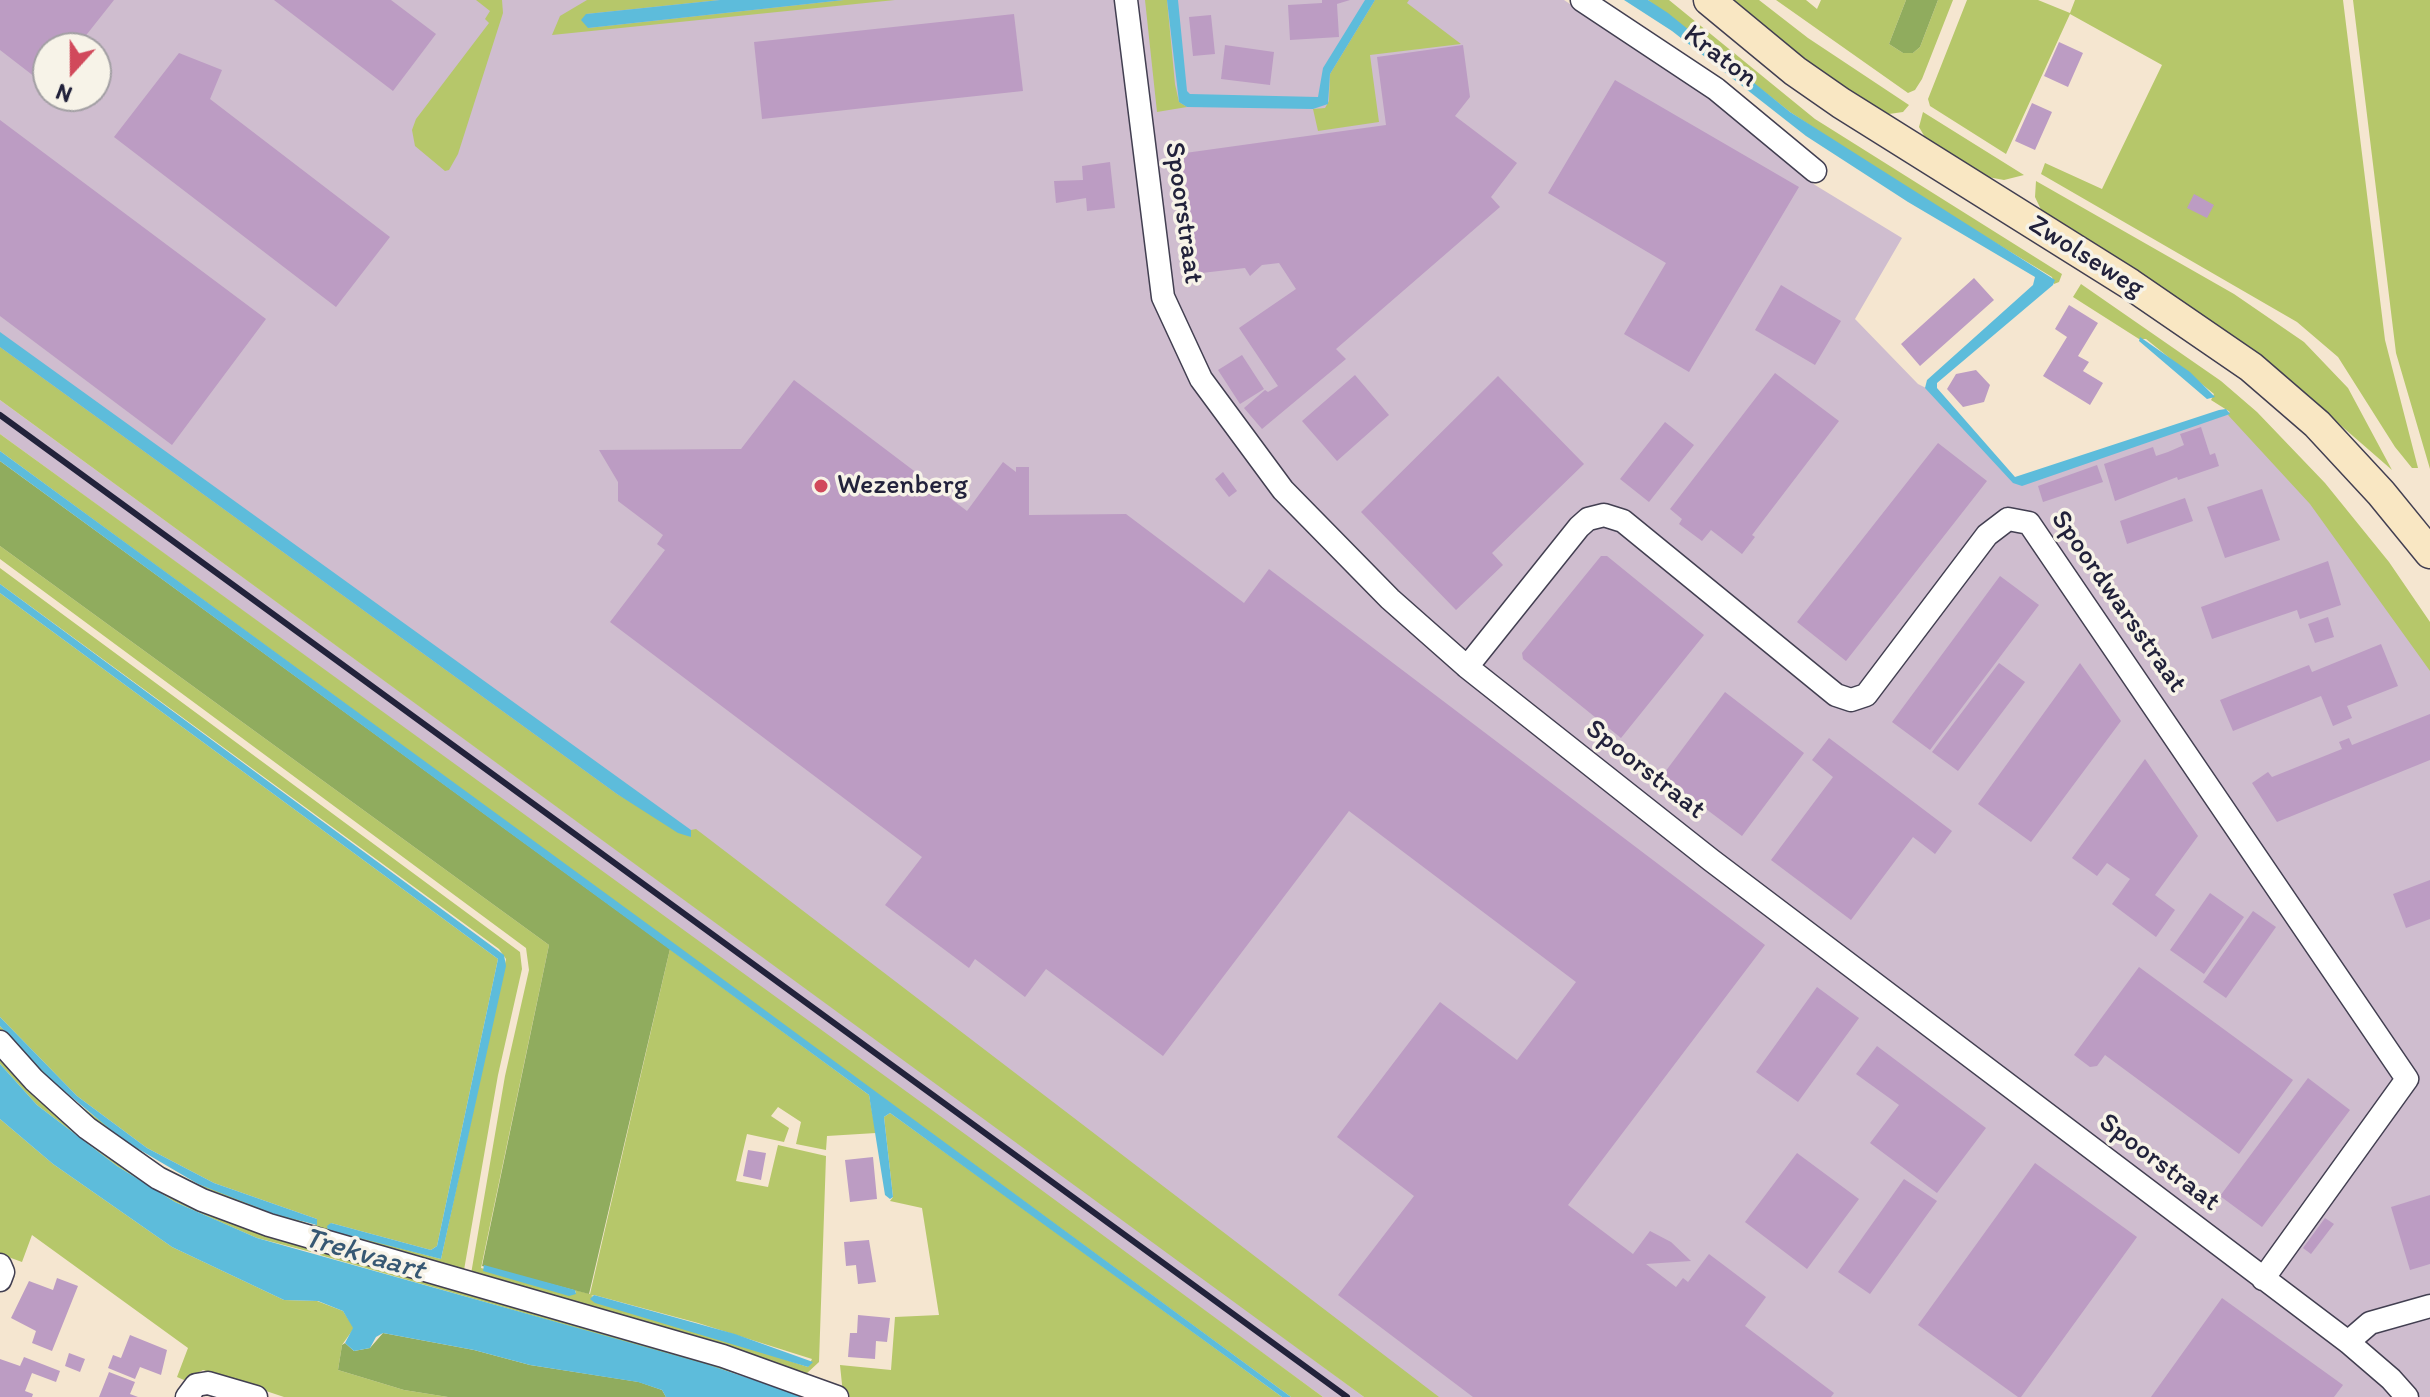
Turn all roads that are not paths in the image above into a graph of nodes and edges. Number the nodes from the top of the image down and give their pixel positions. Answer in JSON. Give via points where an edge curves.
{"nodes":[{"id":1,"x":1126,"y":0,"type":"edge"},
{"id":2,"x":1582,"y":0,"type":"edge"},
{"id":3,"x":1709,"y":0,"type":"edge"},
{"id":4,"x":1815,"y":171,"type":"dead end"},
{"id":5,"x":2430,"y":553,"type":"edge"},
{"id":6,"x":1467,"y":667,"type":"junction"},
{"id":7,"x":0,"y":1042,"type":"edge"},
{"id":8,"x":0,"y":1265,"type":"edge"},
{"id":9,"x":2263,"y":1279,"type":"junction"},
{"id":10,"x":0,"y":1280,"type":"edge"},
{"id":11,"x":2430,"y":1306,"type":"edge"},
{"id":12,"x":2348,"y":1342,"type":"junction"},
{"id":13,"x":187,"y":1397,"type":"edge"},
{"id":14,"x":256,"y":1397,"type":"edge"},
{"id":15,"x":837,"y":1397,"type":"edge"},
{"id":16,"x":2407,"y":1397,"type":"edge"}],
"edges":[{"from":1,"to":6,"type":"street","name":"Spoorstraat","via":[[1163,297],[1201,379],[1283,490],[1390,599]]},
{"from":2,"to":4,"type":"street","name":"Kraton","via":[[1716,89]]},
{"from":3,"to":5,"type":"main road","name":"Zwolseweg","via":[[1841,103],[2130,284],[2251,367],[2317,424]]},
{"from":6,"to":9,"type":"street","name":"Spoorstraat","via":[[1711,860]]},
{"from":6,"to":9,"type":"street","name":"Spoordwarsstraat","via":[[1579,527],[1604,515],[1623,521],[1836,695],[1851,700],[1866,695],[1987,535],[2008,519],[2029,523],[2407,1079]]},
{"from":7,"to":15,"type":"street","via":[[96,1135],[158,1178],[223,1209],[737,1360]]},
{"from":8,"to":10,"type":"street"},
{"from":9,"to":12,"type":"street","name":"Spoorstraat"},
{"from":11,"to":12,"type":"street","via":[[2370,1323]]},
{"from":12,"to":16,"type":"street","name":"Spoorstraat"},
{"from":13,"to":14,"type":"street","via":[[196,1385],[208,1383]]}]}
